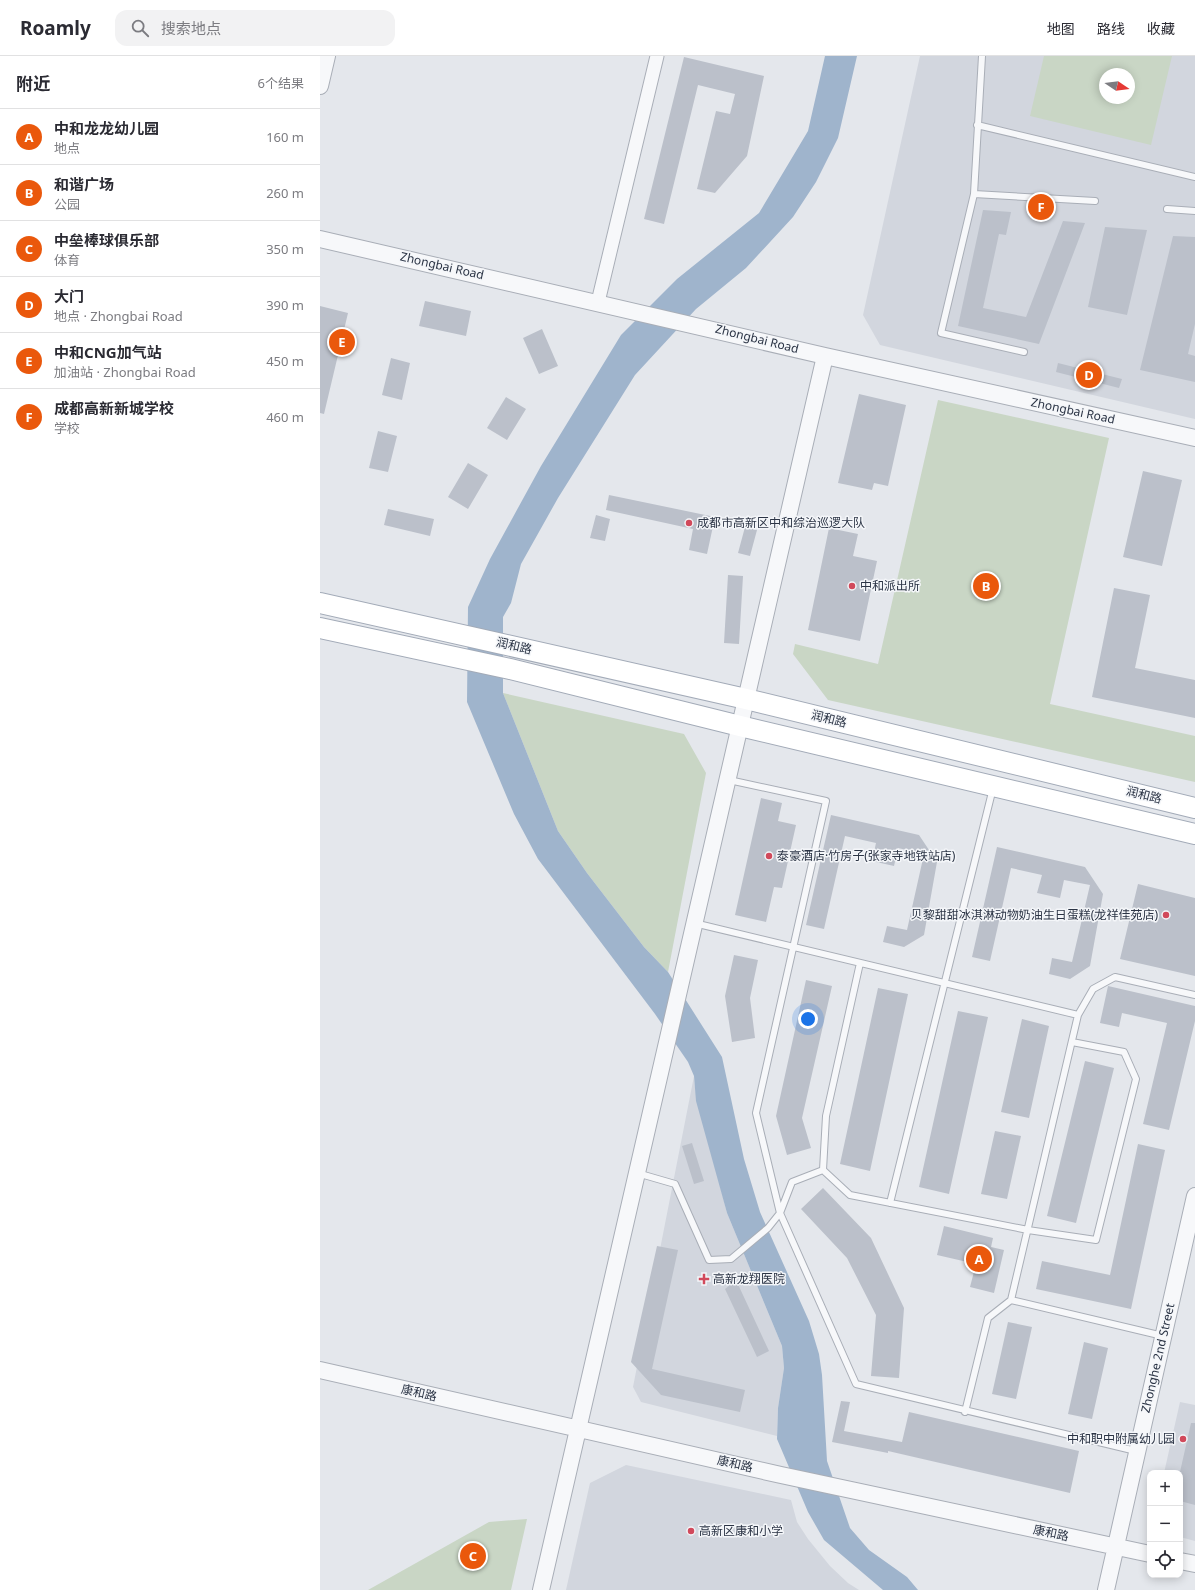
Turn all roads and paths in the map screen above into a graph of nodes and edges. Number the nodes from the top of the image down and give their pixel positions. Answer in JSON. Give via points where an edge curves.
{"nodes":[{"id":1,"x":327,"y":56,"type":"edge"},
{"id":2,"x":657,"y":56,"type":"edge"},
{"id":3,"x":982,"y":56,"type":"edge"},
{"id":4,"x":320,"y":86,"type":"edge"},
{"id":5,"x":977,"y":125,"type":"junction"},
{"id":6,"x":1195,"y":177,"type":"edge"},
{"id":7,"x":974,"y":194,"type":"junction"},
{"id":8,"x":1095,"y":201,"type":"dead end"},
{"id":9,"x":1167,"y":208,"type":"dead end"},
{"id":10,"x":1195,"y":212,"type":"edge"},
{"id":11,"x":320,"y":239,"type":"edge"},
{"id":12,"x":598,"y":302,"type":"junction"},
{"id":13,"x":1024,"y":352,"type":"dead end"},
{"id":14,"x":825,"y":356,"type":"junction"},
{"id":15,"x":1195,"y":438,"type":"edge"},
{"id":16,"x":320,"y":603,"type":"edge"},
{"id":17,"x":320,"y":628,"type":"edge"},
{"id":18,"x":746,"y":699,"type":"junction"},
{"id":19,"x":740,"y":726,"type":"junction"},
{"id":20,"x":727,"y":780,"type":"junction"},
{"id":21,"x":993,"y":786,"type":"junction"},
{"id":22,"x":1195,"y":808,"type":"edge"},
{"id":23,"x":1195,"y":834,"type":"edge"},
{"id":24,"x":694,"y":923,"type":"junction"},
{"id":25,"x":793,"y":947,"type":"junction"},
{"id":26,"x":860,"y":963,"type":"junction"},
{"id":27,"x":944,"y":983,"type":"junction"},
{"id":28,"x":1195,"y":995,"type":"edge"},
{"id":29,"x":1078,"y":1014,"type":"junction"},
{"id":30,"x":1072,"y":1042,"type":"junction"},
{"id":31,"x":823,"y":1170,"type":"junction"},
{"id":32,"x":637,"y":1173,"type":"junction"},
{"id":33,"x":1195,"y":1196,"type":"edge"},
{"id":34,"x":890,"y":1203,"type":"junction"},
{"id":35,"x":780,"y":1213,"type":"junction"},
{"id":36,"x":1028,"y":1230,"type":"junction"},
{"id":37,"x":1195,"y":1238,"type":"edge"},
{"id":38,"x":1011,"y":1300,"type":"junction"},
{"id":39,"x":1163,"y":1336,"type":"junction"},
{"id":40,"x":320,"y":1370,"type":"edge"},
{"id":41,"x":965,"y":1412,"type":"junction"},
{"id":42,"x":578,"y":1429,"type":"junction"},
{"id":43,"x":1138,"y":1451,"type":"junction"},
{"id":44,"x":1120,"y":1548,"type":"junction"},
{"id":45,"x":1147,"y":1553,"type":"edge"},
{"id":46,"x":1183,"y":1562,"type":"edge"},
{"id":47,"x":1195,"y":1564,"type":"edge"},
{"id":48,"x":541,"y":1590,"type":"edge"},
{"id":49,"x":1106,"y":1590,"type":"edge"},
{"id":50,"x":1114,"y":1590,"type":"edge"}],
"edges":[{"from":1,"to":4,"type":"street"},
{"from":2,"to":12,"type":"street"},
{"from":3,"to":5,"type":"lane"},
{"from":5,"to":6,"type":"lane"},
{"from":5,"to":7,"type":"lane"},
{"from":7,"to":8,"type":"lane"},
{"from":7,"to":13,"type":"lane","via":[[941,333]]},
{"from":9,"to":10,"type":"lane"},
{"from":11,"to":12,"type":"street","name":"Zhongbai Road"},
{"from":12,"to":14,"type":"street","name":"Zhongbai Road"},
{"from":14,"to":15,"type":"street","name":"Zhongbai Road"},
{"from":14,"to":18,"type":"street"},
{"from":16,"to":18,"type":"main road","name":"润和路"},
{"from":17,"to":19,"type":"main road","name":"润和路","via":[[510,669]]},
{"from":18,"to":19,"type":"street"},
{"from":18,"to":22,"type":"main road","name":"润和路"},
{"from":19,"to":20,"type":"street"},
{"from":19,"to":21,"type":"main road","name":"润和路"},
{"from":20,"to":24,"type":"street"},
{"from":20,"to":25,"type":"lane","via":[[826,801]]},
{"from":21,"to":23,"type":"main road","name":"润和路"},
{"from":21,"to":27,"type":"lane"},
{"from":24,"to":25,"type":"lane"},
{"from":24,"to":32,"type":"street"},
{"from":25,"to":26,"type":"lane"},
{"from":25,"to":35,"type":"lane","via":[[756,1112]]},
{"from":26,"to":27,"type":"lane"},
{"from":26,"to":31,"type":"lane","via":[[826,1116]]},
{"from":27,"to":29,"type":"lane"},
{"from":27,"to":34,"type":"lane"},
{"from":28,"to":29,"type":"lane","via":[[1115,977],[1093,989]]},
{"from":29,"to":30,"type":"lane"},
{"from":30,"to":36,"type":"lane"},
{"from":30,"to":36,"type":"lane","via":[[1124,1052],[1136,1079],[1096,1240]]},
{"from":31,"to":34,"type":"lane","via":[[850,1195]]},
{"from":31,"to":35,"type":"lane","via":[[792,1182]]},
{"from":32,"to":35,"type":"lane","via":[[675,1184],[709,1260],[731,1259],[768,1228]]},
{"from":32,"to":42,"type":"street"},
{"from":33,"to":39,"type":"street","name":"Zhonghe 2nd Street"},
{"from":34,"to":36,"type":"lane"},
{"from":35,"to":41,"type":"lane","via":[[856,1384]]},
{"from":36,"to":38,"type":"lane"},
{"from":37,"to":44,"type":"street","name":"Zhonghe 2nd Street"},
{"from":38,"to":39,"type":"lane"},
{"from":38,"to":41,"type":"lane","via":[[988,1318]]},
{"from":39,"to":43,"type":"street","name":"Zhonghe 2nd Street"},
{"from":40,"to":42,"type":"street","name":"康和路"},
{"from":41,"to":43,"type":"lane"},
{"from":42,"to":44,"type":"street","name":"康和路"},
{"from":42,"to":48,"type":"street"},
{"from":43,"to":44,"type":"street","name":"Zhonghe 2nd Street"},
{"from":44,"to":45,"type":"street","name":"康和路"},
{"from":44,"to":49,"type":"street","name":"Zhonghe 2nd Street"},
{"from":44,"to":50,"type":"street","name":"Zhonghe 2nd Street"},
{"from":46,"to":47,"type":"street"}]}
